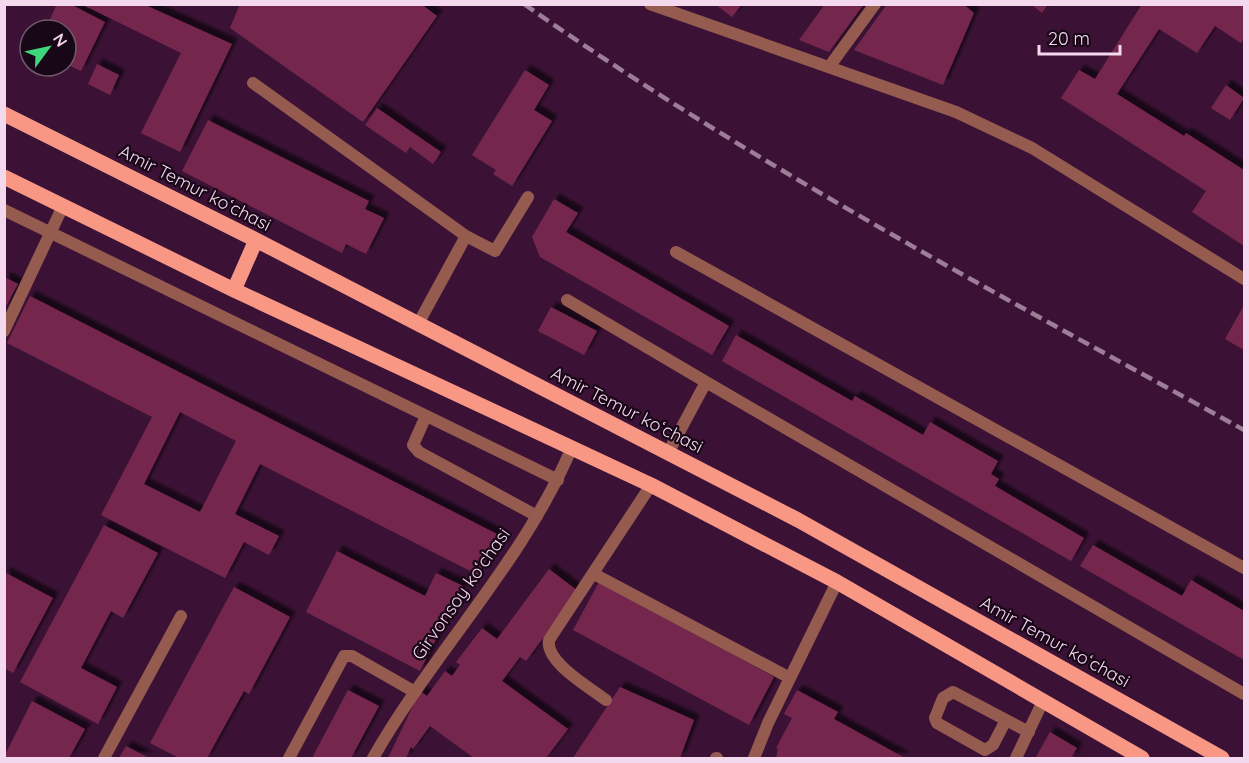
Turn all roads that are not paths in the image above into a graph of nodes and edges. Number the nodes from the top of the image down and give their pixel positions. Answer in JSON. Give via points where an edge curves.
{"nodes":[{"id":1,"x":650,"y":4,"type":"edge"},
{"id":2,"x":875,"y":4,"type":"edge"},
{"id":3,"x":829,"y":67,"type":"junction"},
{"id":4,"x":253,"y":83,"type":"dead end"},
{"id":5,"x":4,"y":114,"type":"edge"},
{"id":6,"x":4,"y":177,"type":"edge"},
{"id":7,"x":528,"y":197,"type":"dead end"},
{"id":8,"x":63,"y":206,"type":"junction"},
{"id":9,"x":4,"y":210,"type":"edge"},
{"id":10,"x":51,"y":233,"type":"junction"},
{"id":11,"x":466,"y":236,"type":"junction"},
{"id":12,"x":256,"y":240,"type":"junction"},
{"id":13,"x":676,"y":252,"type":"dead end"},
{"id":14,"x":1245,"y":279,"type":"edge"},
{"id":15,"x":234,"y":290,"type":"junction"},
{"id":16,"x":567,"y":300,"type":"dead end"},
{"id":17,"x":418,"y":324,"type":"junction"},
{"id":18,"x":4,"y":332,"type":"edge"},
{"id":19,"x":706,"y":382,"type":"junction"},
{"id":20,"x":426,"y":416,"type":"junction"},
{"id":21,"x":572,"y":447,"type":"junction"},
{"id":22,"x":668,"y":453,"type":"junction"},
{"id":23,"x":558,"y":480,"type":"junction"},
{"id":24,"x":651,"y":485,"type":"junction"},
{"id":25,"x":537,"y":516,"type":"junction"},
{"id":26,"x":1245,"y":568,"type":"edge"},
{"id":27,"x":594,"y":574,"type":"junction"},
{"id":28,"x":837,"y":582,"type":"junction"},
{"id":29,"x":181,"y":616,"type":"dead end"},
{"id":30,"x":790,"y":678,"type":"junction"},
{"id":31,"x":415,"y":692,"type":"junction"},
{"id":32,"x":1245,"y":694,"type":"edge"},
{"id":33,"x":606,"y":700,"type":"dead end"},
{"id":34,"x":1043,"y":701,"type":"junction"},
{"id":35,"x":1006,"y":720,"type":"junction"},
{"id":36,"x":1029,"y":732,"type":"junction"},
{"id":37,"x":104,"y":759,"type":"edge"},
{"id":38,"x":289,"y":759,"type":"edge"},
{"id":39,"x":374,"y":759,"type":"edge"},
{"id":40,"x":754,"y":759,"type":"edge"},
{"id":41,"x":1016,"y":759,"type":"edge"},
{"id":42,"x":1142,"y":759,"type":"edge"},
{"id":43,"x":1222,"y":759,"type":"edge"}],
"edges":[{"from":1,"to":3,"type":"street"},
{"from":2,"to":3,"type":"street"},
{"from":3,"to":14,"type":"street","via":[[956,112],[1032,148]]},
{"from":4,"to":11,"type":"street"},
{"from":5,"to":12,"type":"main road","name":"Amir Temur koʻchasi"},
{"from":6,"to":8,"type":"main road"},
{"from":7,"to":11,"type":"street","via":[[495,251]]},
{"from":8,"to":10,"type":"street"},
{"from":8,"to":15,"type":"main road"},
{"from":9,"to":10,"type":"street"},
{"from":10,"to":18,"type":"street"},
{"from":10,"to":20,"type":"street"},
{"from":11,"to":17,"type":"street"},
{"from":12,"to":15,"type":"main road"},
{"from":12,"to":17,"type":"main road","name":"Amir Temur koʻchasi"},
{"from":13,"to":26,"type":"street"},
{"from":15,"to":21,"type":"main road"},
{"from":16,"to":19,"type":"street"},
{"from":17,"to":22,"type":"main road","name":"Amir Temur koʻchasi"},
{"from":19,"to":22,"type":"street"},
{"from":19,"to":32,"type":"street"},
{"from":20,"to":23,"type":"street"},
{"from":20,"to":25,"type":"street","via":[[413,445],[419,452]]},
{"from":21,"to":23,"type":"street","name":"Girvonsoy koʻchasi"},
{"from":21,"to":24,"type":"main road"},
{"from":22,"to":43,"type":"main road","name":"Amir Temur koʻchasi","via":[[808,526]]},
{"from":23,"to":25,"type":"street","name":"Girvonsoy koʻchasi"},
{"from":24,"to":27,"type":"street"},
{"from":24,"to":28,"type":"main road"},
{"from":25,"to":31,"type":"street","name":"Girvonsoy koʻchasi"},
{"from":27,"to":30,"type":"street"},
{"from":27,"to":33,"type":"street","via":[[548,647],[555,661]]},
{"from":28,"to":30,"type":"street"},
{"from":28,"to":34,"type":"main road"},
{"from":29,"to":37,"type":"street"},
{"from":30,"to":40,"type":"street"},
{"from":31,"to":38,"type":"street","via":[[352,656],[344,656]]},
{"from":31,"to":39,"type":"street","name":"Girvonsoy koʻchasi"},
{"from":34,"to":36,"type":"street"},
{"from":34,"to":42,"type":"main road"},
{"from":35,"to":35,"type":"street","via":[[993,745],[985,750],[937,723],[936,713],[947,693],[953,692]]},
{"from":35,"to":36,"type":"street"},
{"from":36,"to":41,"type":"street"}]}
